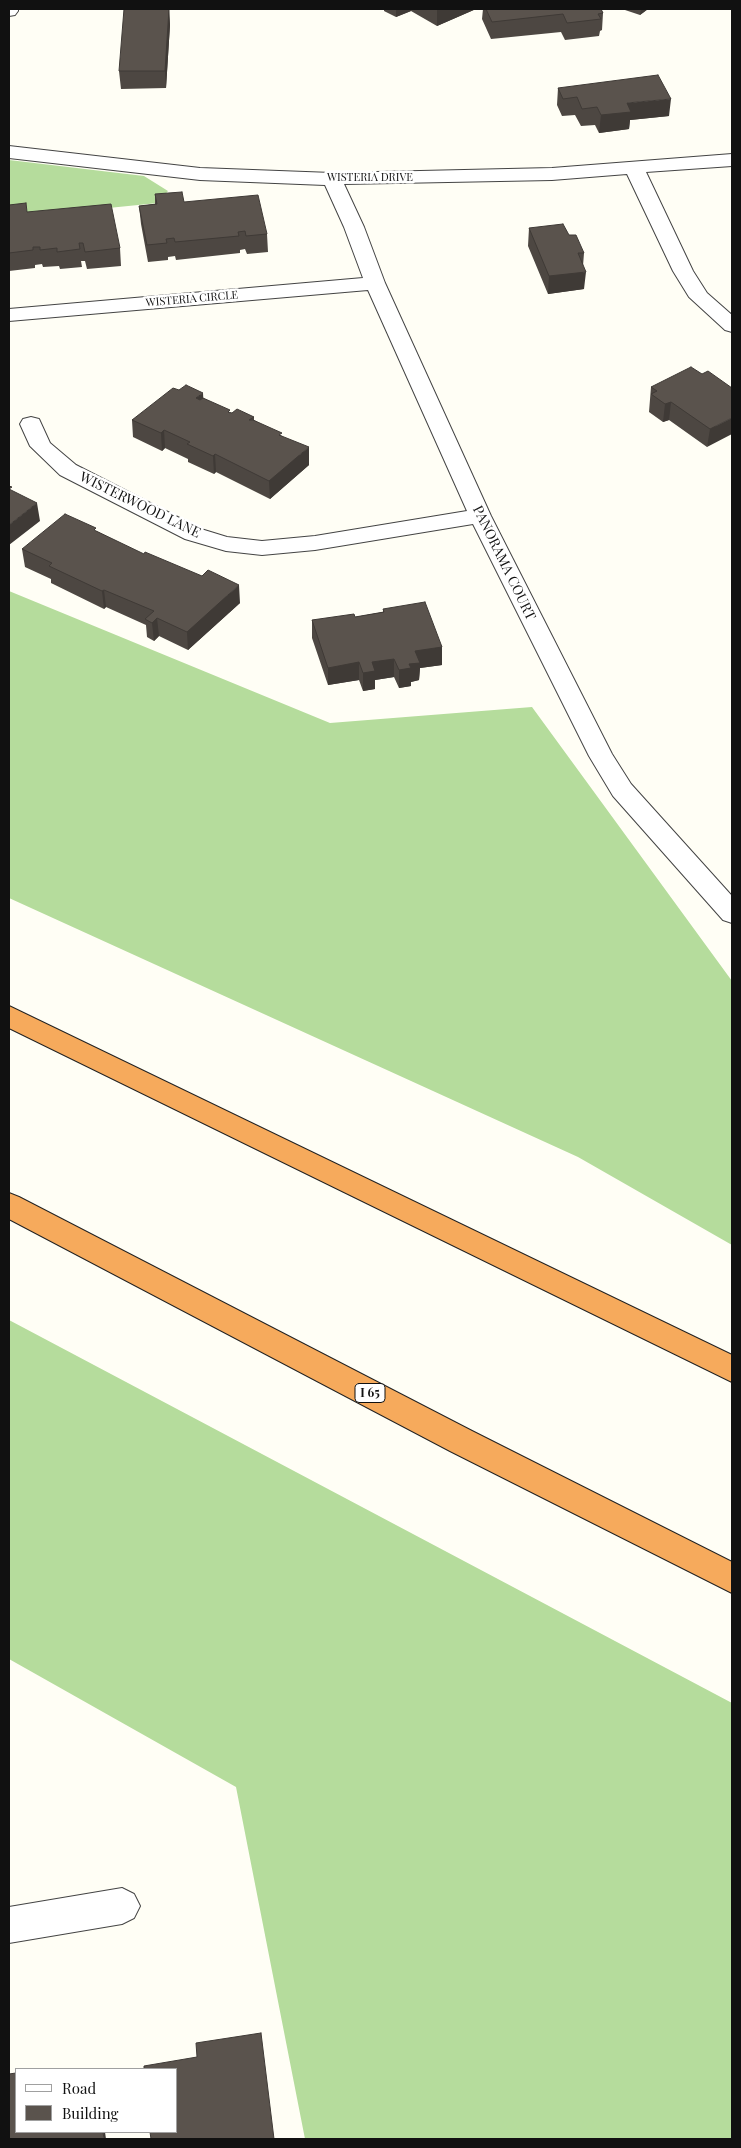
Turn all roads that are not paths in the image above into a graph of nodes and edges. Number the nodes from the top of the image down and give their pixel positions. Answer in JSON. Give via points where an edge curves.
{"nodes":[{"id":1,"x":9,"y":152,"type":"edge"},
{"id":2,"x":732,"y":160,"type":"edge"},
{"id":3,"x":634,"y":168,"type":"junction"},
{"id":4,"x":332,"y":179,"type":"junction"},
{"id":5,"x":375,"y":283,"type":"junction"},
{"id":6,"x":9,"y":315,"type":"edge"},
{"id":7,"x":732,"y":326,"type":"edge"},
{"id":8,"x":31,"y":424,"type":"dead end"},
{"id":9,"x":480,"y":516,"type":"junction"},
{"id":10,"x":732,"y":913,"type":"edge"},
{"id":11,"x":9,"y":1016,"type":"edge"},
{"id":12,"x":9,"y":1205,"type":"edge"},
{"id":13,"x":732,"y":1369,"type":"edge"},
{"id":14,"x":732,"y":1578,"type":"edge"},
{"id":15,"x":122,"y":1906,"type":"dead end"},
{"id":16,"x":9,"y":1925,"type":"edge"}],
"edges":[{"from":1,"to":4,"type":"street","name":"WISTERIA DRIVE","via":[[200,174]]},
{"from":2,"to":3,"type":"street","name":"WISTERIA DRIVE"},
{"from":3,"to":4,"type":"street","name":"WISTERIA DRIVE","via":[[469,177]]},
{"from":3,"to":7,"type":"street","via":[[683,271],[699,296]]},
{"from":4,"to":5,"type":"street","name":"PANORAMA COURT"},
{"from":5,"to":6,"type":"street","name":"WISTERIA CIRCLE"},
{"from":5,"to":9,"type":"street","name":"PANORAMA COURT"},
{"from":8,"to":9,"type":"street","name":"WISTERWOOD LANE","via":[[41,446],[68,470],[193,534],[226,544],[262,548],[315,543]]},
{"from":9,"to":10,"type":"street","name":"PANORAMA COURT","via":[[601,756],[622,790]]},
{"from":11,"to":13,"type":"highway"},
{"from":12,"to":14,"type":"highway","number":"I 65"},
{"from":15,"to":16,"type":"street"}]}
